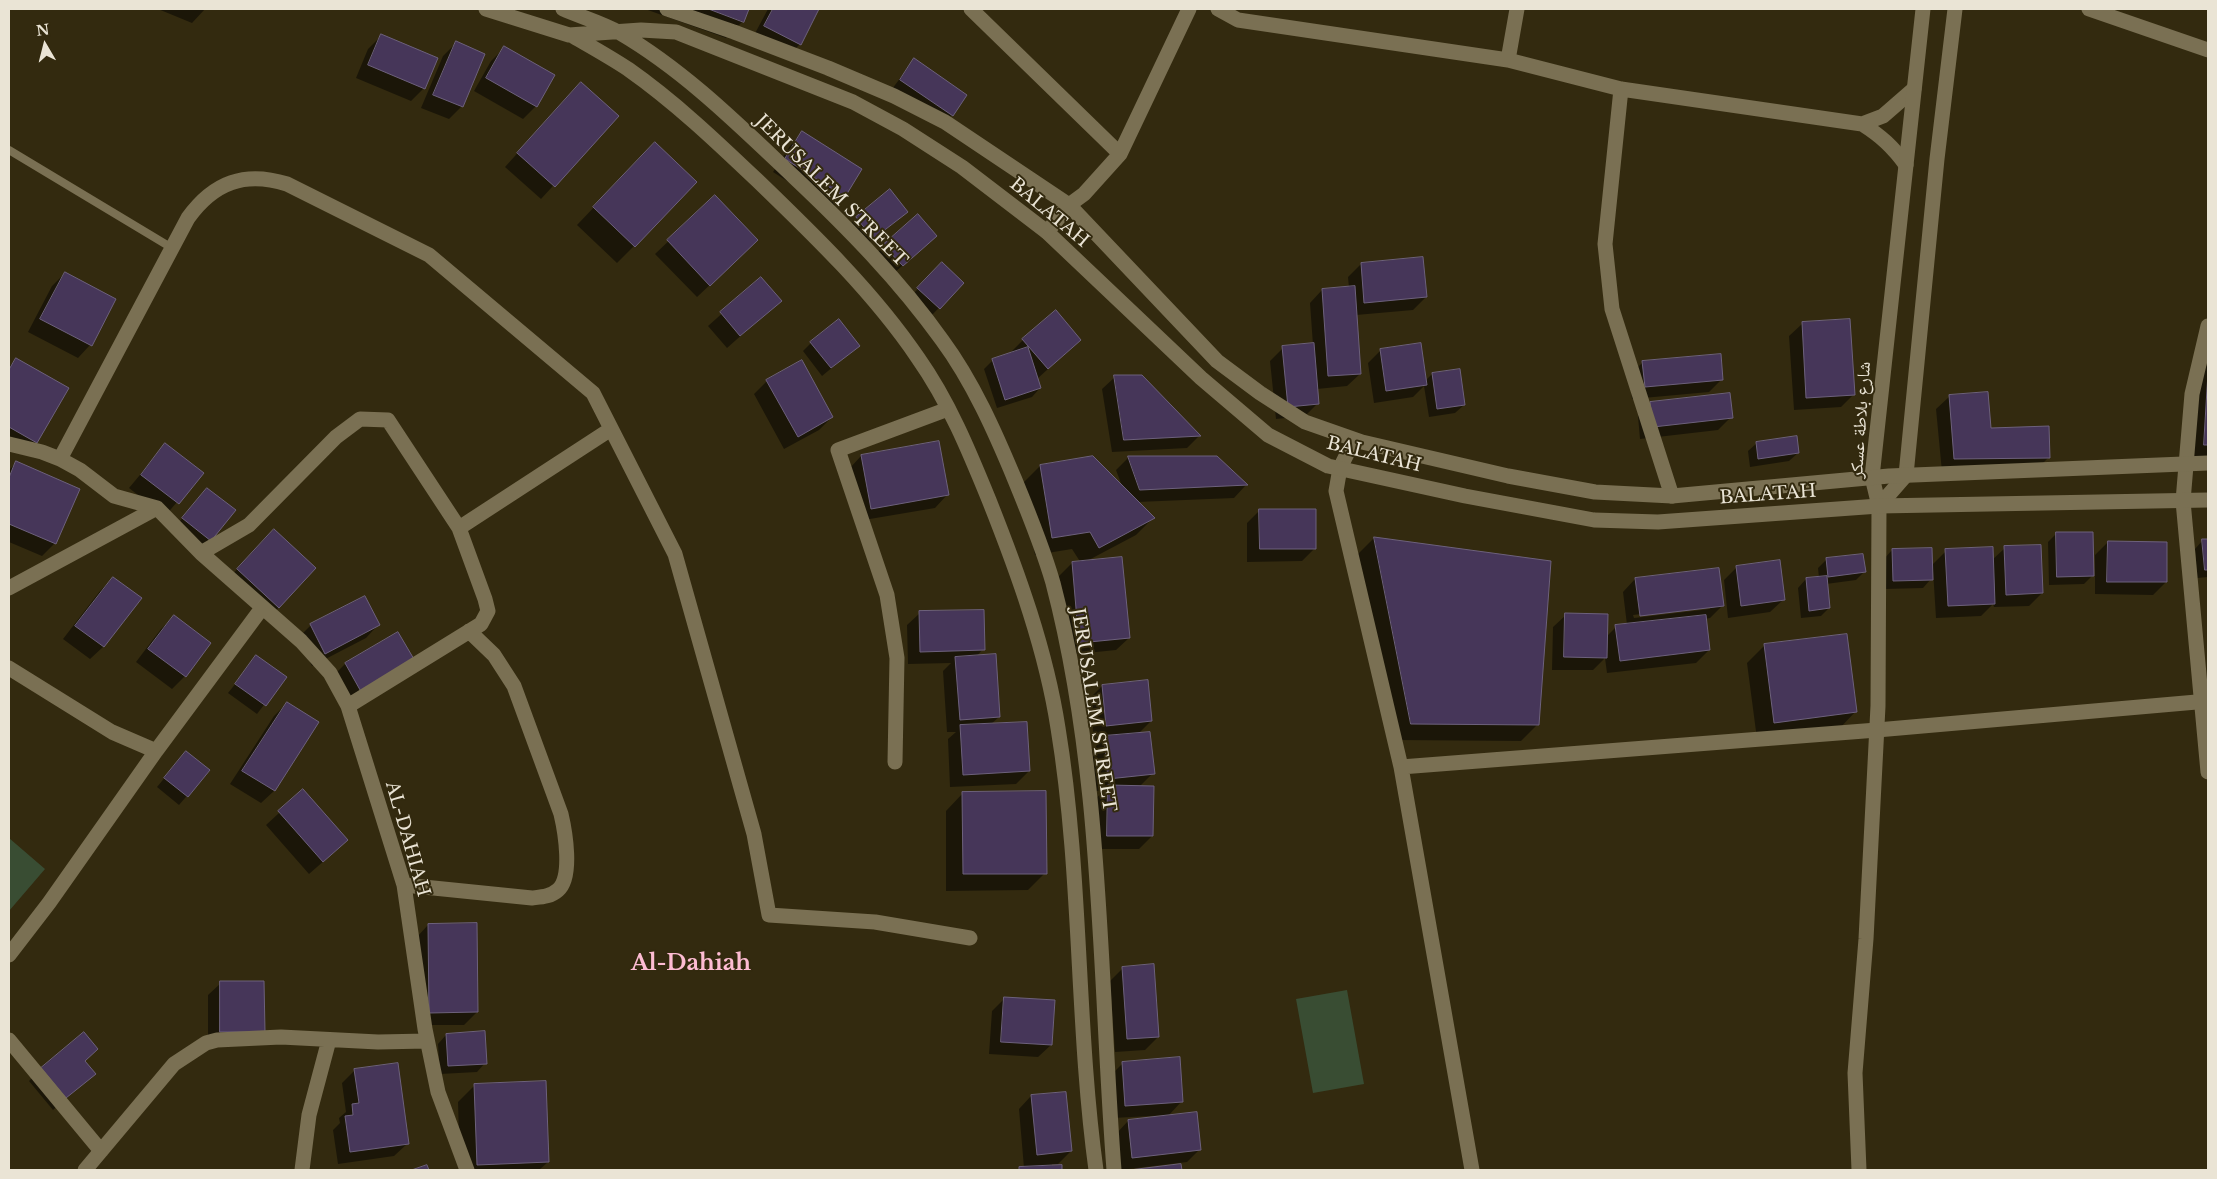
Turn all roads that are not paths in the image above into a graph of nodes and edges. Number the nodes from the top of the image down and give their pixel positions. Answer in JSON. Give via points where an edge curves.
{"nodes":[{"id":1,"x":486,"y":9,"type":"edge"},
{"id":2,"x":563,"y":9,"type":"edge"},
{"id":3,"x":667,"y":9,"type":"edge"},
{"id":4,"x":972,"y":9,"type":"edge"},
{"id":5,"x":1189,"y":9,"type":"edge"},
{"id":6,"x":1218,"y":9,"type":"edge"},
{"id":7,"x":1517,"y":9,"type":"edge"},
{"id":8,"x":1923,"y":9,"type":"edge"},
{"id":9,"x":1955,"y":9,"type":"edge"},
{"id":10,"x":2089,"y":9,"type":"edge"},
{"id":11,"x":612,"y":33,"type":"junction"},
{"id":12,"x":569,"y":35,"type":"junction"},
{"id":13,"x":2208,"y":50,"type":"edge"},
{"id":14,"x":1508,"y":60,"type":"junction"},
{"id":15,"x":1621,"y":89,"type":"junction"},
{"id":16,"x":1914,"y":89,"type":"junction"},
{"id":17,"x":1862,"y":124,"type":"junction"},
{"id":18,"x":9,"y":150,"type":"edge"},
{"id":19,"x":1120,"y":154,"type":"junction"},
{"id":20,"x":1906,"y":165,"type":"junction"},
{"id":21,"x":1068,"y":205,"type":"junction"},
{"id":22,"x":1047,"y":232,"type":"junction"},
{"id":23,"x":172,"y":248,"type":"junction"},
{"id":24,"x":2208,"y":326,"type":"edge"},
{"id":25,"x":948,"y":409,"type":"junction"},
{"id":26,"x":611,"y":429,"type":"junction"},
{"id":27,"x":1354,"y":440,"type":"junction"},
{"id":28,"x":9,"y":444,"type":"edge"},
{"id":29,"x":60,"y":459,"type":"junction"},
{"id":30,"x":2186,"y":463,"type":"junction"},
{"id":31,"x":2208,"y":463,"type":"edge"},
{"id":32,"x":1340,"y":468,"type":"junction"},
{"id":33,"x":1906,"y":475,"type":"junction"},
{"id":34,"x":1872,"y":478,"type":"junction"},
{"id":35,"x":1672,"y":496,"type":"junction"},
{"id":36,"x":2208,"y":500,"type":"edge"},
{"id":37,"x":2184,"y":501,"type":"junction"},
{"id":38,"x":1879,"y":506,"type":"junction"},
{"id":39,"x":157,"y":508,"type":"junction"},
{"id":40,"x":460,"y":528,"type":"junction"},
{"id":41,"x":201,"y":553,"type":"junction"},
{"id":42,"x":9,"y":588,"type":"edge"},
{"id":43,"x":262,"y":608,"type":"junction"},
{"id":44,"x":469,"y":631,"type":"junction"},
{"id":45,"x":9,"y":668,"type":"edge"},
{"id":46,"x":2205,"y":702,"type":"edge"},
{"id":47,"x":348,"y":706,"type":"junction"},
{"id":48,"x":1877,"y":730,"type":"junction"},
{"id":49,"x":156,"y":751,"type":"junction"},
{"id":50,"x":895,"y":762,"type":"dead end"},
{"id":51,"x":1401,"y":767,"type":"junction"},
{"id":52,"x":2208,"y":772,"type":"edge"},
{"id":53,"x":404,"y":885,"type":"junction"},
{"id":54,"x":970,"y":938,"type":"dead end"},
{"id":55,"x":9,"y":955,"type":"edge"},
{"id":56,"x":9,"y":1040,"type":"edge"},
{"id":57,"x":328,"y":1040,"type":"junction"},
{"id":58,"x":427,"y":1041,"type":"junction"},
{"id":59,"x":101,"y":1151,"type":"junction"},
{"id":60,"x":85,"y":1170,"type":"edge"},
{"id":61,"x":302,"y":1170,"type":"edge"},
{"id":62,"x":467,"y":1170,"type":"edge"},
{"id":63,"x":1096,"y":1170,"type":"edge"},
{"id":64,"x":1114,"y":1170,"type":"edge"},
{"id":65,"x":1472,"y":1170,"type":"edge"},
{"id":66,"x":1859,"y":1170,"type":"edge"}],
"edges":[{"from":1,"to":12,"type":"street"},
{"from":2,"to":11,"type":"street","name":"JERUSALEM STREET"},
{"from":3,"to":21,"type":"street","name":"BALATAH","via":[[752,38],[894,96],[945,122]]},
{"from":4,"to":19,"type":"street"},
{"from":5,"to":19,"type":"street"},
{"from":6,"to":14,"type":"street","via":[[1238,20]]},
{"from":7,"to":14,"type":"street"},
{"from":8,"to":16,"type":"street","name":"شارع بلاطة عسكر"},
{"from":9,"to":33,"type":"street"},
{"from":10,"to":13,"type":"street"},
{"from":11,"to":12,"type":"street","name":"BALATAH"},
{"from":11,"to":22,"type":"street","name":"BALATAH","via":[[641,30],[676,32],[853,102],[962,167]]},
{"from":11,"to":64,"type":"street","name":"JERUSALEM STREET","via":[[662,62],[717,105],[870,251],[944,342],[998,440],[1033,524],[1052,581],[1088,774]]},
{"from":12,"to":25,"type":"street","name":"JERUSALEM STREET","via":[[631,72],[706,131],[795,216],[861,286],[919,358]]},
{"from":14,"to":15,"type":"street"},
{"from":15,"to":17,"type":"street"},
{"from":15,"to":35,"type":"street","via":[[1605,244],[1612,309]]},
{"from":16,"to":17,"type":"street","via":[[1883,116]]},
{"from":16,"to":20,"type":"street","name":"شارع بلاطة عسكر"},
{"from":17,"to":20,"type":"street","via":[[1882,136]]},
{"from":18,"to":23,"type":"lane"},
{"from":19,"to":21,"type":"street","via":[[1084,194]]},
{"from":20,"to":34,"type":"street","name":"شارع بلاطة عسكر"},
{"from":21,"to":22,"type":"street"},
{"from":21,"to":27,"type":"street","name":"BALATAH","via":[[1217,361],[1305,422]]},
{"from":22,"to":32,"type":"street","name":"BALATAH","via":[[1201,378],[1268,435],[1328,466]]},
{"from":23,"to":26,"type":"street","via":[[198,204],[220,187],[246,179],[287,184],[429,255],[593,393]]},
{"from":23,"to":29,"type":"street"},
{"from":24,"to":30,"type":"street","via":[[2192,394]]},
{"from":25,"to":50,"type":"street","via":[[838,450],[886,595],[898,658]]},
{"from":25,"to":63,"type":"street","name":"JERUSALEM STREET","via":[[962,432],[1006,543],[1041,650],[1058,725],[1070,810],[1080,991]]},
{"from":26,"to":40,"type":"street"},
{"from":26,"to":54,"type":"street","via":[[674,554],[754,834],[769,915],[874,922]]},
{"from":27,"to":32,"type":"street"},
{"from":27,"to":35,"type":"street","name":"BALATAH","via":[[1508,476],[1595,492]]},
{"from":28,"to":29,"type":"street"},
{"from":29,"to":39,"type":"street","via":[[114,496]]},
{"from":30,"to":31,"type":"street","name":"BALATAH"},
{"from":30,"to":33,"type":"street","name":"BALATAH"},
{"from":30,"to":37,"type":"street"},
{"from":32,"to":38,"type":"street","name":"BALATAH","via":[[1594,520],[1658,522]]},
{"from":32,"to":51,"type":"street","via":[[1336,491],[1339,510]]},
{"from":33,"to":34,"type":"street","name":"BALATAH"},
{"from":33,"to":38,"type":"street","name":"شارع بلاطة عسكر"},
{"from":34,"to":35,"type":"street","name":"BALATAH"},
{"from":34,"to":38,"type":"street","name":"شارع بلاطة عسكر"},
{"from":36,"to":37,"type":"street","name":"BALATAH"},
{"from":37,"to":38,"type":"street","name":"BALATAH"},
{"from":37,"to":46,"type":"street"},
{"from":38,"to":48,"type":"street"},
{"from":39,"to":41,"type":"street","name":"AL-DAHIAH"},
{"from":39,"to":42,"type":"street"},
{"from":40,"to":41,"type":"street","via":[[388,420],[360,419],[336,437],[249,525]]},
{"from":40,"to":44,"type":"street","via":[[488,612],[481,624]]},
{"from":41,"to":43,"type":"street","name":"AL-DAHIAH"},
{"from":43,"to":47,"type":"street","name":"AL-DAHIAH","via":[[301,641],[330,673]]},
{"from":43,"to":49,"type":"street"},
{"from":44,"to":47,"type":"street"},
{"from":44,"to":53,"type":"street","via":[[494,655],[514,686],[561,814],[566,834],[566,876],[559,890],[548,896],[532,898]]},
{"from":45,"to":49,"type":"street","via":[[112,732]]},
{"from":46,"to":48,"type":"street"},
{"from":46,"to":52,"type":"street"},
{"from":47,"to":53,"type":"street","name":"AL-DAHIAH"},
{"from":48,"to":51,"type":"street"},
{"from":48,"to":66,"type":"street","via":[[1855,1072]]},
{"from":49,"to":55,"type":"street"},
{"from":51,"to":65,"type":"street"},
{"from":53,"to":58,"type":"street","name":"AL-DAHIAH"},
{"from":56,"to":59,"type":"street"},
{"from":57,"to":58,"type":"street"},
{"from":57,"to":59,"type":"street","via":[[272,1038],[206,1043],[174,1064]]},
{"from":57,"to":61,"type":"street","via":[[310,1115]]},
{"from":58,"to":62,"type":"street","name":"AL-DAHIAH","via":[[438,1092]]},
{"from":59,"to":60,"type":"street"}]}
